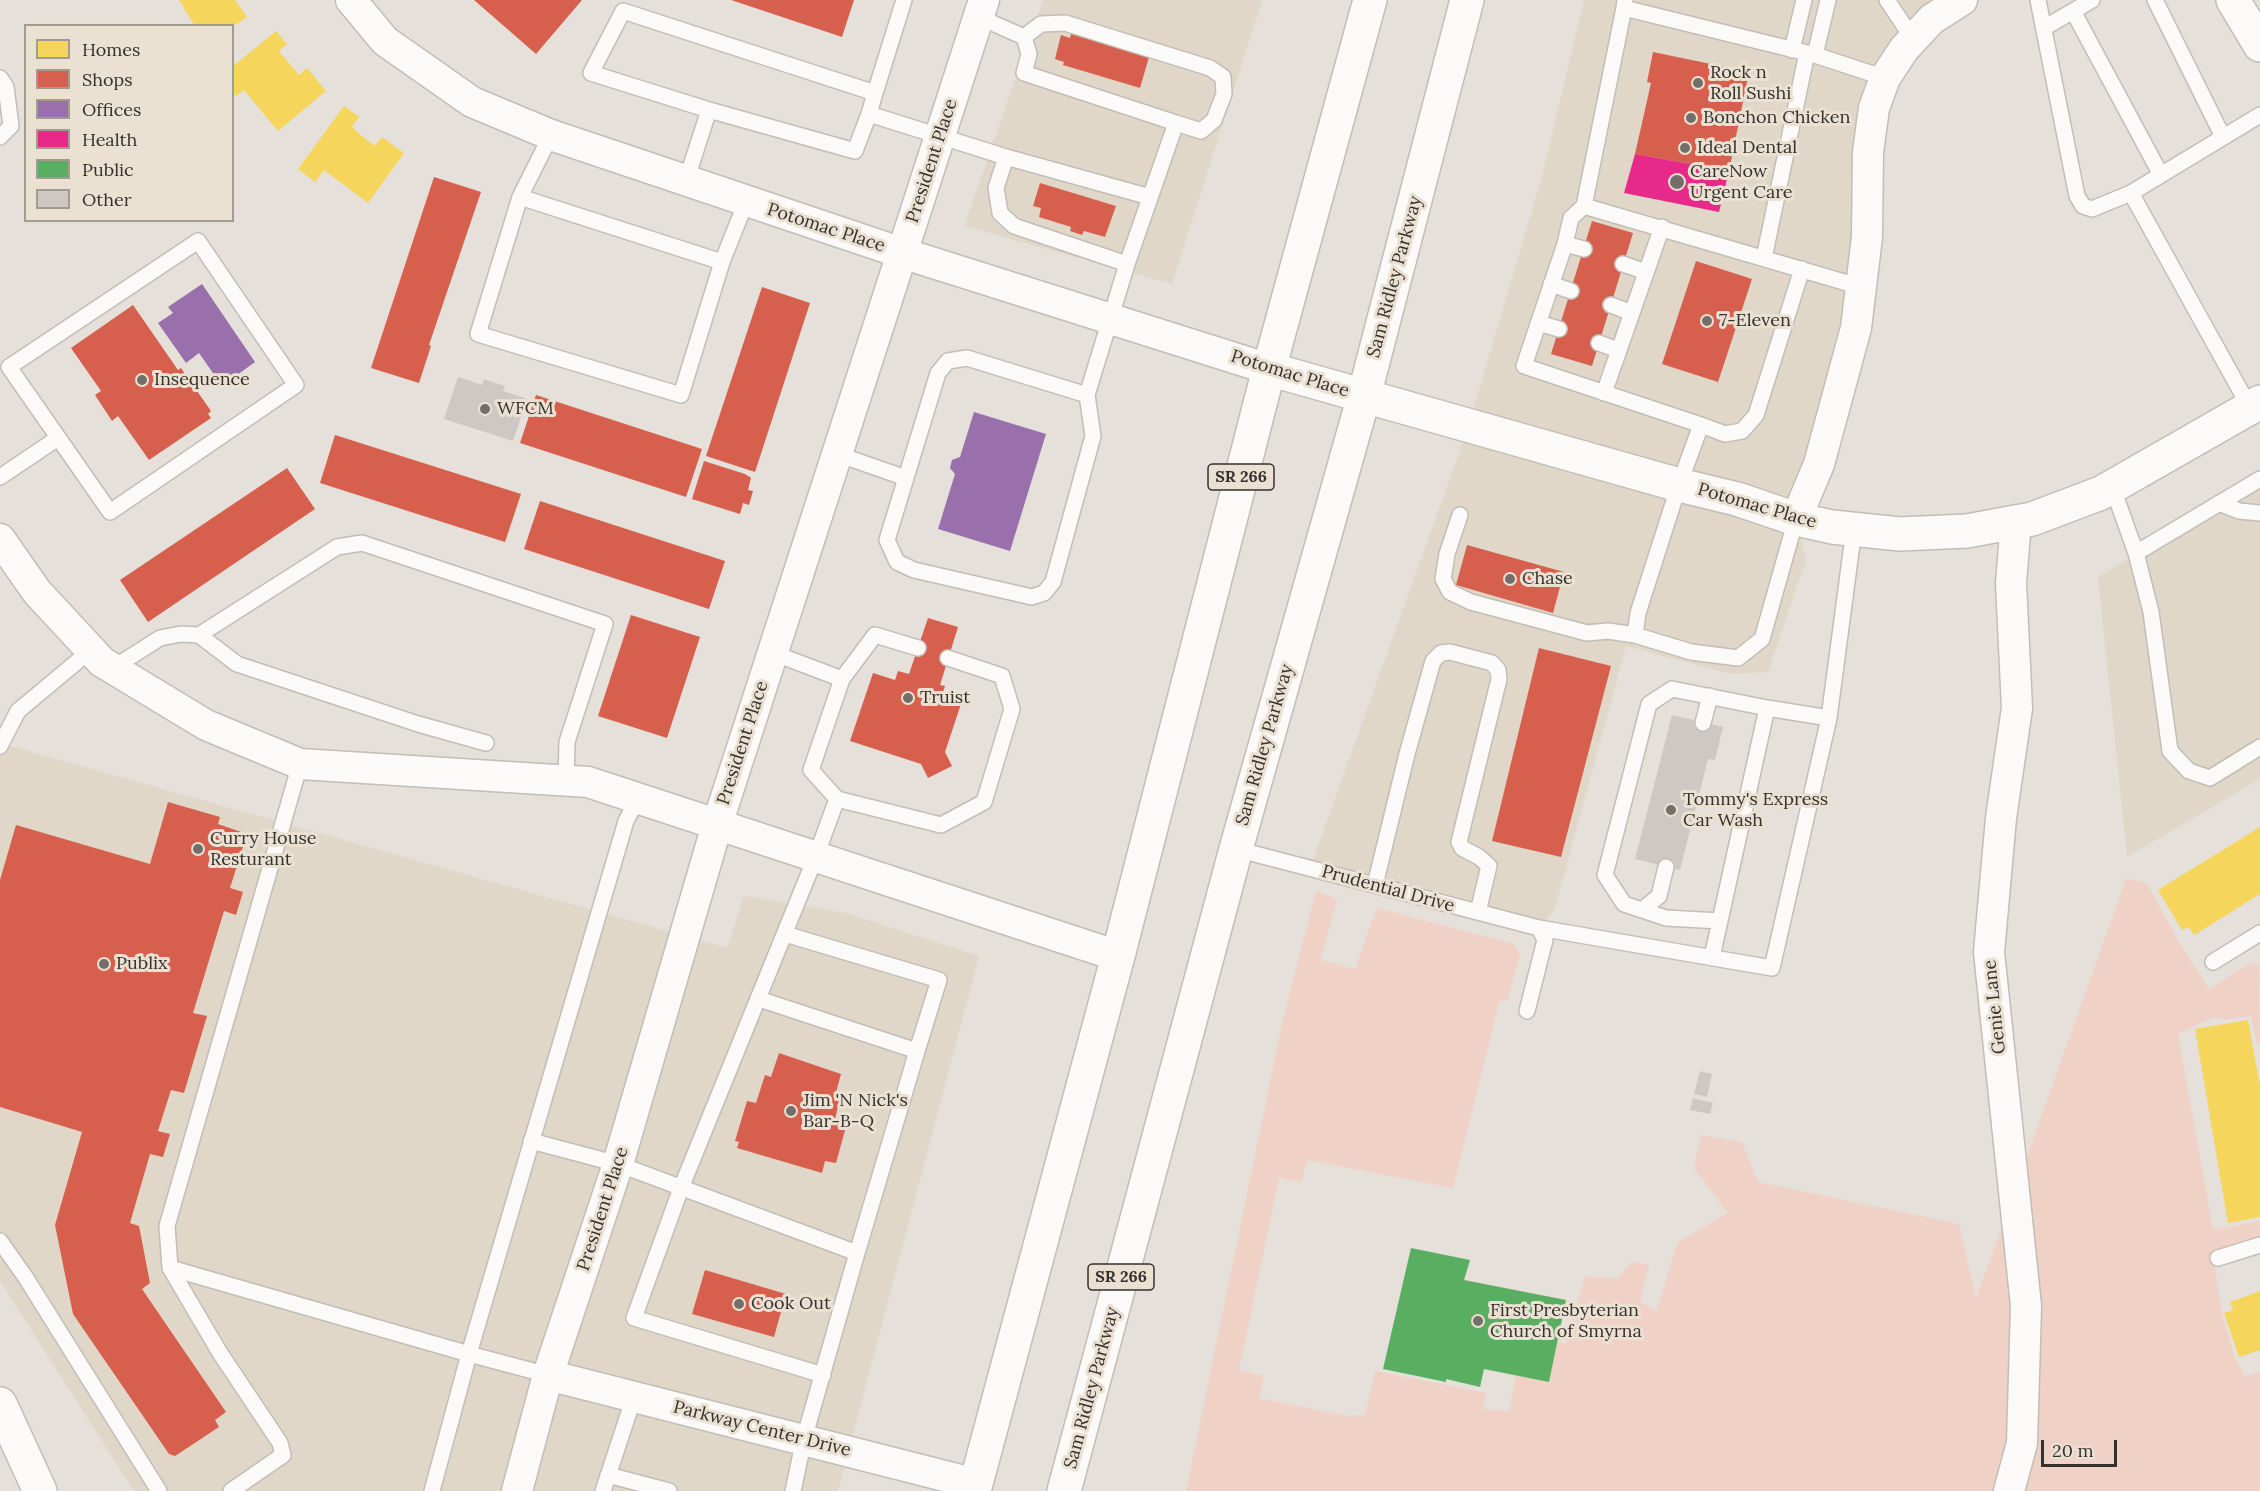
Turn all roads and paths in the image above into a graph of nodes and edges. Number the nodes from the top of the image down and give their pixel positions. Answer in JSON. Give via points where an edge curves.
{"nodes":[{"id":1,"x":351,"y":0,"type":"edge"},
{"id":2,"x":904,"y":0,"type":"edge"},
{"id":3,"x":1370,"y":0,"type":"edge"},
{"id":4,"x":1467,"y":0,"type":"edge"},
{"id":5,"x":1804,"y":0,"type":"edge"},
{"id":6,"x":1828,"y":0,"type":"edge"},
{"id":7,"x":1887,"y":0,"type":"edge"},
{"id":8,"x":2038,"y":0,"type":"edge"},
{"id":9,"x":2092,"y":0,"type":"edge"},
{"id":10,"x":2155,"y":0,"type":"edge"},
{"id":11,"x":2233,"y":0,"type":"edge"},
{"id":12,"x":1953,"y":2,"type":"edge"},
{"id":13,"x":1625,"y":4,"type":"edge"},
{"id":14,"x":982,"y":8,"type":"edge"},
{"id":15,"x":2073,"y":11,"type":"junction"},
{"id":16,"x":2044,"y":27,"type":"junction"},
{"id":17,"x":1024,"y":37,"type":"junction"},
{"id":18,"x":1913,"y":39,"type":"junction"},
{"id":19,"x":2260,"y":45,"type":"edge"},
{"id":20,"x":1805,"y":53,"type":"junction"},
{"id":21,"x":0,"y":78,"type":"edge"},
{"id":22,"x":1885,"y":78,"type":"junction"},
{"id":23,"x":875,"y":93,"type":"junction"},
{"id":24,"x":709,"y":110,"type":"junction"},
{"id":25,"x":869,"y":114,"type":"junction"},
{"id":26,"x":2260,"y":115,"type":"edge"},
{"id":27,"x":1176,"y":123,"type":"junction"},
{"id":28,"x":551,"y":135,"type":"junction"},
{"id":29,"x":940,"y":136,"type":"junction"},
{"id":30,"x":0,"y":137,"type":"edge"},
{"id":31,"x":2223,"y":137,"type":"junction"},
{"id":32,"x":1006,"y":157,"type":"junction"},
{"id":33,"x":2161,"y":175,"type":"junction"},
{"id":34,"x":686,"y":181,"type":"junction"},
{"id":35,"x":2131,"y":193,"type":"junction"},
{"id":36,"x":520,"y":197,"type":"junction"},
{"id":37,"x":1150,"y":197,"type":"junction"},
{"id":38,"x":746,"y":202,"type":"junction"},
{"id":39,"x":1584,"y":206,"type":"junction"},
{"id":40,"x":1662,"y":227,"type":"junction"},
{"id":41,"x":1565,"y":244,"type":"junction"},
{"id":42,"x":1584,"y":249,"type":"dead end"},
{"id":43,"x":902,"y":253,"type":"junction"},
{"id":44,"x":1764,"y":258,"type":"junction"},
{"id":45,"x":722,"y":262,"type":"junction"},
{"id":46,"x":1127,"y":264,"type":"junction"},
{"id":47,"x":1623,"y":264,"type":"dead end"},
{"id":48,"x":1802,"y":269,"type":"junction"},
{"id":49,"x":1646,"y":272,"type":"junction"},
{"id":50,"x":1551,"y":284,"type":"junction"},
{"id":51,"x":1861,"y":287,"type":"junction"},
{"id":52,"x":1571,"y":291,"type":"dead end"},
{"id":53,"x":1611,"y":305,"type":"dead end"},
{"id":54,"x":1632,"y":313,"type":"junction"},
{"id":55,"x":1111,"y":319,"type":"junction"},
{"id":56,"x":1538,"y":322,"type":"junction"},
{"id":57,"x":1559,"y":329,"type":"dead end"},
{"id":58,"x":1599,"y":343,"type":"dead end"},
{"id":59,"x":1618,"y":350,"type":"junction"},
{"id":60,"x":1269,"y":369,"type":"junction"},
{"id":61,"x":1604,"y":393,"type":"junction"},
{"id":62,"x":1087,"y":395,"type":"junction"},
{"id":63,"x":1364,"y":396,"type":"junction"},
{"id":64,"x":2255,"y":405,"type":"edge"},
{"id":65,"x":1701,"y":425,"type":"junction"},
{"id":66,"x":58,"y":438,"type":"junction"},
{"id":67,"x":837,"y":454,"type":"junction"},
{"id":68,"x":0,"y":477,"type":"edge"},
{"id":69,"x":906,"y":478,"type":"junction"},
{"id":70,"x":2260,"y":479,"type":"edge"},
{"id":71,"x":1679,"y":485,"type":"junction"},
{"id":72,"x":2112,"y":486,"type":"junction"},
{"id":73,"x":2219,"y":503,"type":"junction"},
{"id":74,"x":2260,"y":513,"type":"edge"},
{"id":75,"x":1460,"y":515,"type":"dead end"},
{"id":76,"x":1796,"y":519,"type":"junction"},
{"id":77,"x":2016,"y":522,"type":"junction"},
{"id":78,"x":1854,"y":529,"type":"junction"},
{"id":79,"x":0,"y":539,"type":"edge"},
{"id":80,"x":2136,"y":553,"type":"junction"},
{"id":81,"x":200,"y":635,"type":"junction"},
{"id":82,"x":1635,"y":635,"type":"junction"},
{"id":83,"x":918,"y":648,"type":"dead end"},
{"id":84,"x":773,"y":653,"type":"junction"},
{"id":85,"x":948,"y":658,"type":"dead end"},
{"id":86,"x":102,"y":659,"type":"junction"},
{"id":87,"x":842,"y":679,"type":"junction"},
{"id":88,"x":1710,"y":696,"type":"junction"},
{"id":89,"x":1767,"y":708,"type":"junction"},
{"id":90,"x":1829,"y":718,"type":"junction"},
{"id":91,"x":1703,"y":723,"type":"dead end"},
{"id":92,"x":486,"y":743,"type":"dead end"},
{"id":93,"x":0,"y":746,"type":"edge"},
{"id":94,"x":2260,"y":747,"type":"edge"},
{"id":95,"x":300,"y":764,"type":"junction"},
{"id":96,"x":566,"y":780,"type":"junction"},
{"id":97,"x":638,"y":798,"type":"junction"},
{"id":98,"x":837,"y":799,"type":"junction"},
{"id":99,"x":717,"y":825,"type":"junction"},
{"id":100,"x":1236,"y":849,"type":"junction"},
{"id":101,"x":816,"y":856,"type":"junction"},
{"id":102,"x":1666,"y":867,"type":"dead end"},
{"id":103,"x":1375,"y":885,"type":"junction"},
{"id":104,"x":1642,"y":910,"type":"junction"},
{"id":105,"x":1478,"y":912,"type":"junction"},
{"id":106,"x":1719,"y":921,"type":"junction"},
{"id":107,"x":1539,"y":928,"type":"junction"},
{"id":108,"x":2260,"y":933,"type":"edge"},
{"id":109,"x":785,"y":934,"type":"junction"},
{"id":110,"x":1118,"y":956,"type":"junction"},
{"id":111,"x":1712,"y":957,"type":"junction"},
{"id":112,"x":2213,"y":962,"type":"dead end"},
{"id":113,"x":759,"y":999,"type":"junction"},
{"id":114,"x":1527,"y":1011,"type":"dead end"},
{"id":115,"x":917,"y":1051,"type":"junction"},
{"id":116,"x":531,"y":1141,"type":"junction"},
{"id":117,"x":618,"y":1164,"type":"junction"},
{"id":118,"x":681,"y":1188,"type":"junction"},
{"id":119,"x":0,"y":1241,"type":"edge"},
{"id":120,"x":2260,"y":1245,"type":"edge"},
{"id":121,"x":857,"y":1253,"type":"junction"},
{"id":122,"x":2218,"y":1258,"type":"dead end"},
{"id":123,"x":170,"y":1268,"type":"junction"},
{"id":124,"x":469,"y":1354,"type":"junction"},
{"id":125,"x":548,"y":1375,"type":"junction"},
{"id":126,"x":823,"y":1375,"type":"junction"},
{"id":127,"x":634,"y":1396,"type":"junction"},
{"id":128,"x":0,"y":1404,"type":"edge"},
{"id":129,"x":804,"y":1439,"type":"junction"},
{"id":130,"x":608,"y":1475,"type":"junction"},
{"id":131,"x":975,"y":1487,"type":"edge"},
{"id":132,"x":40,"y":1491,"type":"edge"},
{"id":133,"x":159,"y":1491,"type":"edge"},
{"id":134,"x":231,"y":1491,"type":"edge"},
{"id":135,"x":432,"y":1491,"type":"edge"},
{"id":136,"x":517,"y":1491,"type":"edge"},
{"id":137,"x":603,"y":1491,"type":"edge"},
{"id":138,"x":669,"y":1491,"type":"edge"},
{"id":139,"x":793,"y":1491,"type":"edge"},
{"id":140,"x":1064,"y":1491,"type":"edge"},
{"id":141,"x":2009,"y":1491,"type":"edge"}],
"edges":[{"from":1,"to":28,"type":"street","name":"Potomac Place","via":[[385,41],[472,102]]},
{"from":2,"to":23,"type":"lane"},
{"from":3,"to":60,"type":"main road","number":"SR 266"},
{"from":4,"to":63,"type":"main road","name":"Sam Ridley Parkway","number":"SR 266"},
{"from":5,"to":20,"type":"lane"},
{"from":6,"to":20,"type":"lane"},
{"from":7,"to":18,"type":"lane"},
{"from":8,"to":16,"type":"lane"},
{"from":9,"to":15,"type":"lane"},
{"from":10,"to":31,"type":"lane"},
{"from":11,"to":19,"type":"main road"},
{"from":12,"to":18,"type":"street"},
{"from":13,"to":20,"type":"lane"},
{"from":13,"to":39,"type":"lane"},
{"from":14,"to":17,"type":"lane"},
{"from":14,"to":29,"type":"street","name":"President Place"},
{"from":15,"to":16,"type":"lane"},
{"from":15,"to":33,"type":"lane"},
{"from":16,"to":35,"type":"lane","via":[[2077,196],[2083,206],[2091,209]]},
{"from":17,"to":27,"type":"lane","via":[[1029,54],[1024,74]]},
{"from":17,"to":27,"type":"lane","via":[[1041,24],[1065,22],[1210,68],[1223,77],[1224,94],[1214,120],[1201,131]]},
{"from":18,"to":22,"type":"street"},
{"from":20,"to":22,"type":"lane"},
{"from":20,"to":44,"type":"lane"},
{"from":21,"to":30,"type":"lane","via":[[6,87],[11,126]]},
{"from":22,"to":51,"type":"street","via":[[1874,108],[1868,152],[1867,237]]},
{"from":23,"to":24,"type":"lane","via":[[623,11],[591,73]]},
{"from":23,"to":25,"type":"lane"},
{"from":24,"to":25,"type":"lane","via":[[855,151]]},
{"from":24,"to":34,"type":"lane"},
{"from":25,"to":29,"type":"lane"},
{"from":26,"to":31,"type":"lane"},
{"from":27,"to":37,"type":"lane"},
{"from":28,"to":34,"type":"street","name":"Potomac Place"},
{"from":28,"to":36,"type":"lane"},
{"from":29,"to":32,"type":"lane"},
{"from":29,"to":43,"type":"street","name":"President Place"},
{"from":31,"to":33,"type":"lane"},
{"from":32,"to":37,"type":"lane"},
{"from":32,"to":46,"type":"lane","via":[[996,188],[1000,213],[1014,226]]},
{"from":33,"to":35,"type":"lane"},
{"from":34,"to":38,"type":"street","name":"Potomac Place"},
{"from":35,"to":64,"type":"lane"},
{"from":36,"to":45,"type":"lane"},
{"from":36,"to":45,"type":"lane","via":[[478,334],[681,395]]},
{"from":37,"to":46,"type":"lane"},
{"from":38,"to":43,"type":"street","name":"Potomac Place"},
{"from":38,"to":45,"type":"lane"},
{"from":39,"to":40,"type":"lane"},
{"from":39,"to":41,"type":"lane","via":[[1571,218]]},
{"from":40,"to":44,"type":"lane"},
{"from":40,"to":49,"type":"lane"},
{"from":41,"to":42,"type":"lane"},
{"from":41,"to":50,"type":"lane"},
{"from":43,"to":55,"type":"street","name":"Potomac Place"},
{"from":43,"to":67,"type":"street","name":"President Place"},
{"from":44,"to":48,"type":"lane"},
{"from":46,"to":55,"type":"lane"},
{"from":47,"to":49,"type":"lane"},
{"from":48,"to":51,"type":"lane"},
{"from":48,"to":65,"type":"lane","via":[[1756,415],[1742,431],[1725,434]]},
{"from":49,"to":54,"type":"lane"},
{"from":50,"to":52,"type":"lane"},
{"from":50,"to":56,"type":"lane"},
{"from":51,"to":76,"type":"street","via":[[1856,328],[1834,412],[1819,464]]},
{"from":53,"to":54,"type":"lane"},
{"from":54,"to":59,"type":"lane"},
{"from":55,"to":60,"type":"street","name":"Potomac Place"},
{"from":55,"to":62,"type":"lane"},
{"from":56,"to":57,"type":"lane"},
{"from":56,"to":61,"type":"lane","via":[[1524,366]]},
{"from":58,"to":59,"type":"lane"},
{"from":59,"to":61,"type":"lane"},
{"from":60,"to":63,"type":"main road","name":"Potomac Place"},
{"from":60,"to":110,"type":"main road","number":"SR 266"},
{"from":61,"to":65,"type":"lane"},
{"from":62,"to":69,"type":"lane","via":[[967,358],[948,361],[938,373]]},
{"from":62,"to":69,"type":"lane","via":[[1093,436],[1053,582],[1044,593],[1032,597],[915,570],[897,562],[887,540]]},
{"from":63,"to":71,"type":"main road","name":"Potomac Place"},
{"from":63,"to":100,"type":"main road","name":"Sam Ridley Parkway","number":"SR 266"},
{"from":64,"to":72,"type":"main road","name":"Potomac Place"},
{"from":65,"to":71,"type":"lane"},
{"from":66,"to":66,"type":"lane","via":[[110,512],[296,385],[198,241],[9,367]]},
{"from":66,"to":68,"type":"lane"},
{"from":67,"to":69,"type":"lane"},
{"from":67,"to":84,"type":"street","name":"President Place"},
{"from":70,"to":73,"type":"lane"},
{"from":71,"to":76,"type":"main road","name":"Potomac Place"},
{"from":71,"to":82,"type":"lane","via":[[1638,613]]},
{"from":72,"to":77,"type":"main road","name":"Potomac Place"},
{"from":72,"to":80,"type":"lane"},
{"from":73,"to":74,"type":"lane","via":[[2239,512]]},
{"from":73,"to":80,"type":"lane"},
{"from":75,"to":82,"type":"lane","via":[[1443,579],[1450,592],[1471,602],[1587,633]]},
{"from":76,"to":78,"type":"main road","name":"Potomac Place"},
{"from":76,"to":82,"type":"lane","via":[[1762,639],[1738,658],[1691,652]]},
{"from":77,"to":78,"type":"main road","name":"Potomac Place","via":[[1967,531],[1900,534]]},
{"from":77,"to":141,"type":"street","name":"Genie Lane","via":[[2011,583],[2018,708],[2001,818],[1989,952],[2025,1306],[2022,1443]]},
{"from":78,"to":90,"type":"lane"},
{"from":79,"to":86,"type":"street","via":[[37,592]]},
{"from":80,"to":94,"type":"lane","via":[[2151,612],[2170,751],[2188,771],[2210,778]]},
{"from":81,"to":86,"type":"lane","via":[[160,638]]},
{"from":81,"to":92,"type":"lane","via":[[237,664]]},
{"from":81,"to":96,"type":"lane","via":[[336,547],[362,543],[605,624],[567,742]]},
{"from":83,"to":87,"type":"lane","via":[[875,635]]},
{"from":84,"to":87,"type":"lane"},
{"from":84,"to":99,"type":"street","name":"President Place"},
{"from":85,"to":98,"type":"lane","via":[[1002,676],[1012,709],[984,802],[941,825]]},
{"from":86,"to":93,"type":"lane","via":[[18,711]]},
{"from":86,"to":95,"type":"street","via":[[206,725]]},
{"from":87,"to":98,"type":"lane","via":[[811,770]]},
{"from":88,"to":89,"type":"lane"},
{"from":88,"to":91,"type":"lane"},
{"from":88,"to":104,"type":"lane","via":[[1672,689],[1649,704],[1605,875],[1624,904]]},
{"from":89,"to":90,"type":"lane"},
{"from":89,"to":106,"type":"lane"},
{"from":90,"to":111,"type":"lane","name":"Prudential Drive","via":[[1772,968]]},
{"from":95,"to":96,"type":"street"},
{"from":95,"to":123,"type":"lane","via":[[176,1191],[167,1226]]},
{"from":96,"to":97,"type":"street","via":[[588,782]]},
{"from":97,"to":99,"type":"street"},
{"from":97,"to":116,"type":"lane","via":[[626,821]]},
{"from":98,"to":101,"type":"lane"},
{"from":99,"to":101,"type":"street"},
{"from":99,"to":117,"type":"street","name":"President Place"},
{"from":100,"to":103,"type":"lane","name":"Prudential Drive"},
{"from":100,"to":140,"type":"main road","name":"Sam Ridley Parkway","number":"SR 266"},
{"from":101,"to":109,"type":"lane"},
{"from":101,"to":110,"type":"street"},
{"from":102,"to":104,"type":"lane","via":[[1659,896]]},
{"from":103,"to":105,"type":"lane","name":"Prudential Drive"},
{"from":103,"to":105,"type":"lane","via":[[1433,661],[1441,653],[1450,652],[1492,663],[1499,680],[1459,842],[1489,866]]},
{"from":104,"to":106,"type":"lane","via":[[1666,918]]},
{"from":105,"to":107,"type":"lane","name":"Prudential Drive"},
{"from":106,"to":111,"type":"lane"},
{"from":107,"to":111,"type":"lane","name":"Prudential Drive"},
{"from":107,"to":114,"type":"lane","via":[[1545,940]]},
{"from":108,"to":112,"type":"lane"},
{"from":109,"to":113,"type":"lane"},
{"from":109,"to":115,"type":"lane","via":[[939,980]]},
{"from":110,"to":131,"type":"main road","number":"SR 266"},
{"from":113,"to":115,"type":"lane"},
{"from":113,"to":118,"type":"lane"},
{"from":115,"to":121,"type":"lane"},
{"from":116,"to":117,"type":"lane"},
{"from":116,"to":124,"type":"lane"},
{"from":117,"to":118,"type":"lane"},
{"from":117,"to":125,"type":"street","name":"President Place"},
{"from":118,"to":121,"type":"lane"},
{"from":118,"to":126,"type":"lane","via":[[634,1318]]},
{"from":119,"to":133,"type":"lane"},
{"from":120,"to":122,"type":"lane"},
{"from":121,"to":126,"type":"lane"},
{"from":123,"to":124,"type":"lane"},
{"from":123,"to":134,"type":"lane","via":[[280,1443],[283,1455]]},
{"from":124,"to":125,"type":"lane"},
{"from":124,"to":135,"type":"lane"},
{"from":125,"to":127,"type":"street","name":"Parkway Center Drive"},
{"from":125,"to":136,"type":"street","name":"President Place"},
{"from":126,"to":129,"type":"lane"},
{"from":127,"to":129,"type":"street","name":"Parkway Center Drive"},
{"from":127,"to":130,"type":"lane"},
{"from":128,"to":132,"type":"main road"},
{"from":129,"to":131,"type":"street","name":"Parkway Center Drive"},
{"from":129,"to":139,"type":"lane"},
{"from":130,"to":137,"type":"lane"},
{"from":130,"to":138,"type":"lane"}]}
